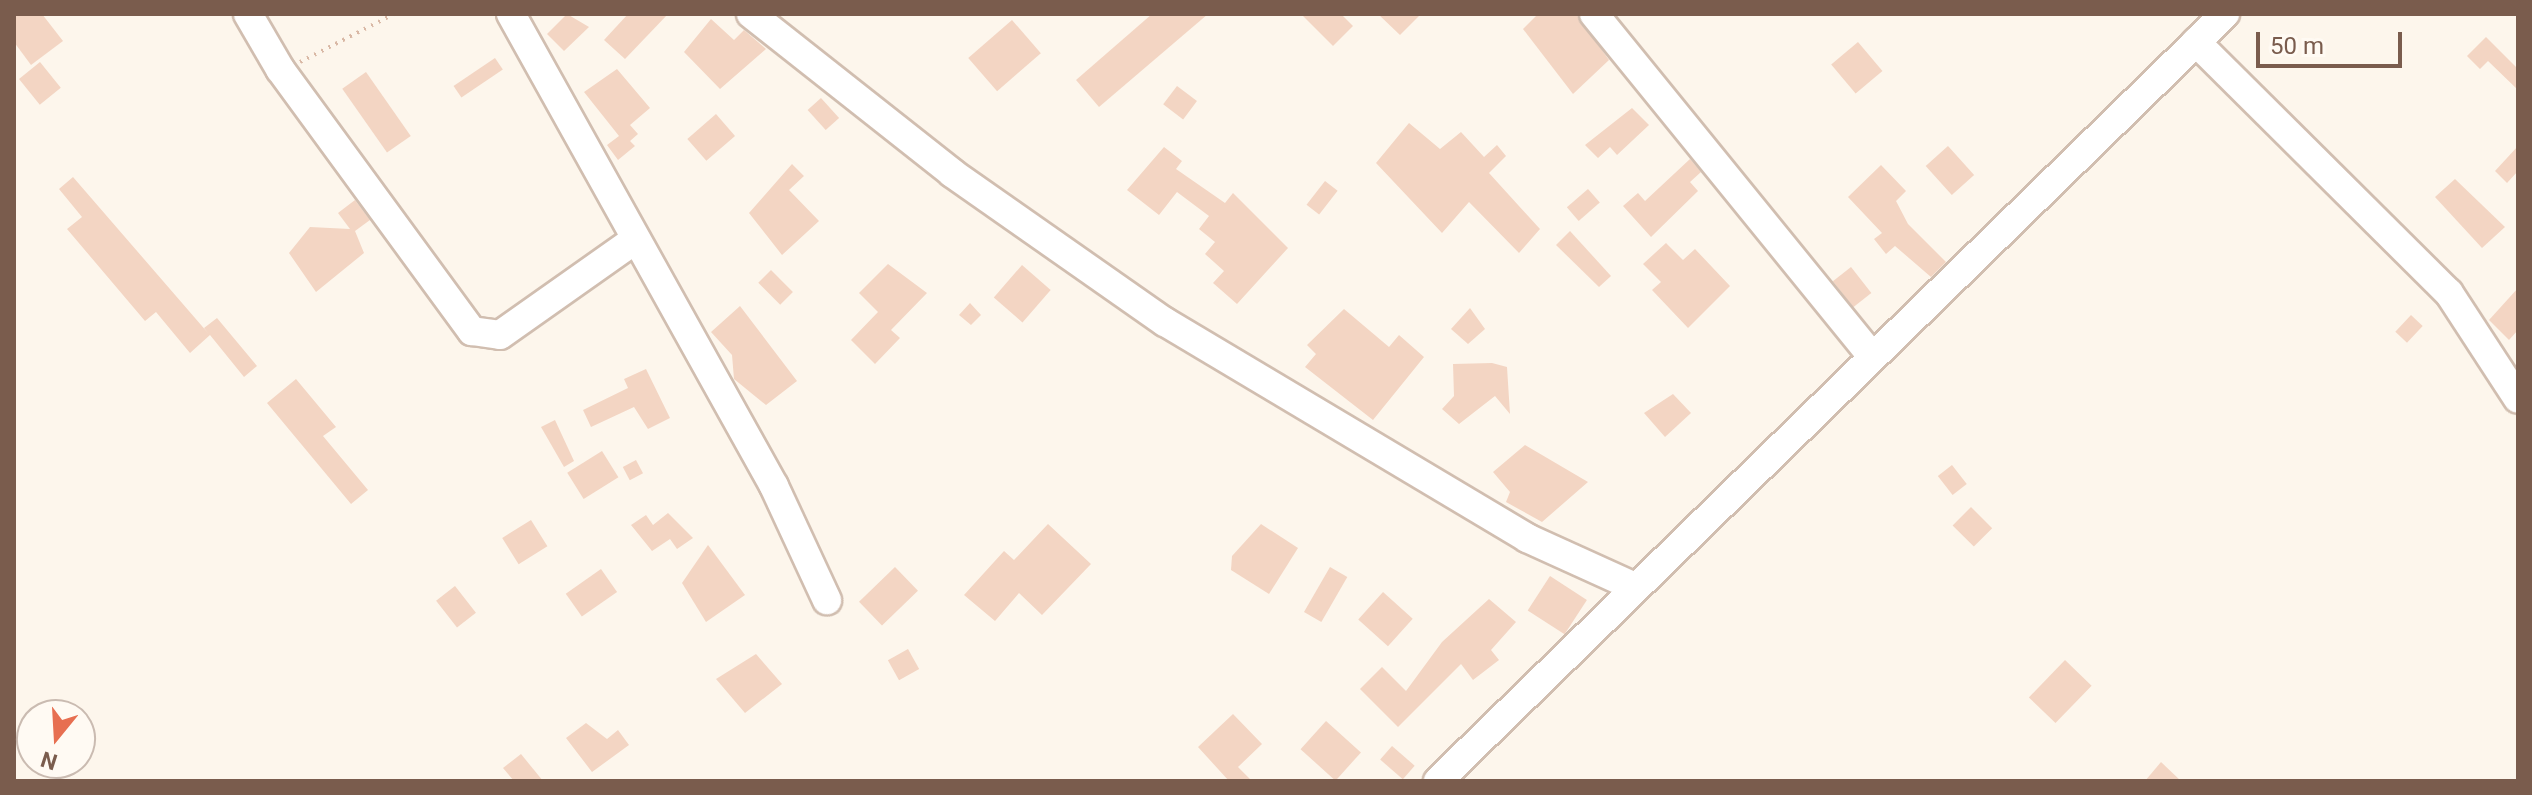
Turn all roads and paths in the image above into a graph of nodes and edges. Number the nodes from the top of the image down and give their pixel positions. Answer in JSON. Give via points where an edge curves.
{"nodes":[{"id":1,"x":248,"y":14,"type":"edge"},
{"id":2,"x":394,"y":14,"type":"edge"},
{"id":3,"x":511,"y":14,"type":"edge"},
{"id":4,"x":751,"y":14,"type":"edge"},
{"id":5,"x":1594,"y":14,"type":"edge"},
{"id":6,"x":2225,"y":14,"type":"edge"},
{"id":7,"x":2196,"y":42,"type":"junction"},
{"id":8,"x":280,"y":69,"type":"junction"},
{"id":9,"x":636,"y":239,"type":"junction"},
{"id":10,"x":1871,"y":355,"type":"junction"},
{"id":11,"x":2518,"y":399,"type":"edge"},
{"id":12,"x":1633,"y":586,"type":"junction"},
{"id":13,"x":827,"y":600,"type":"dead end"},
{"id":14,"x":1438,"y":781,"type":"edge"}],
"edges":[{"from":1,"to":8,"type":"street"},
{"from":2,"to":8,"type":"path"},
{"from":3,"to":9,"type":"street"},
{"from":4,"to":12,"type":"street","via":[[952,173],[1165,322],[1527,538]]},
{"from":5,"to":10,"type":"street"},
{"from":6,"to":7,"type":"street"},
{"from":7,"to":10,"type":"street"},
{"from":7,"to":11,"type":"street","via":[[2449,293]]},
{"from":8,"to":9,"type":"street","via":[[472,331],[487,338]]},
{"from":9,"to":13,"type":"street","via":[[774,486]]},
{"from":10,"to":12,"type":"street"},
{"from":12,"to":14,"type":"street"}]}
